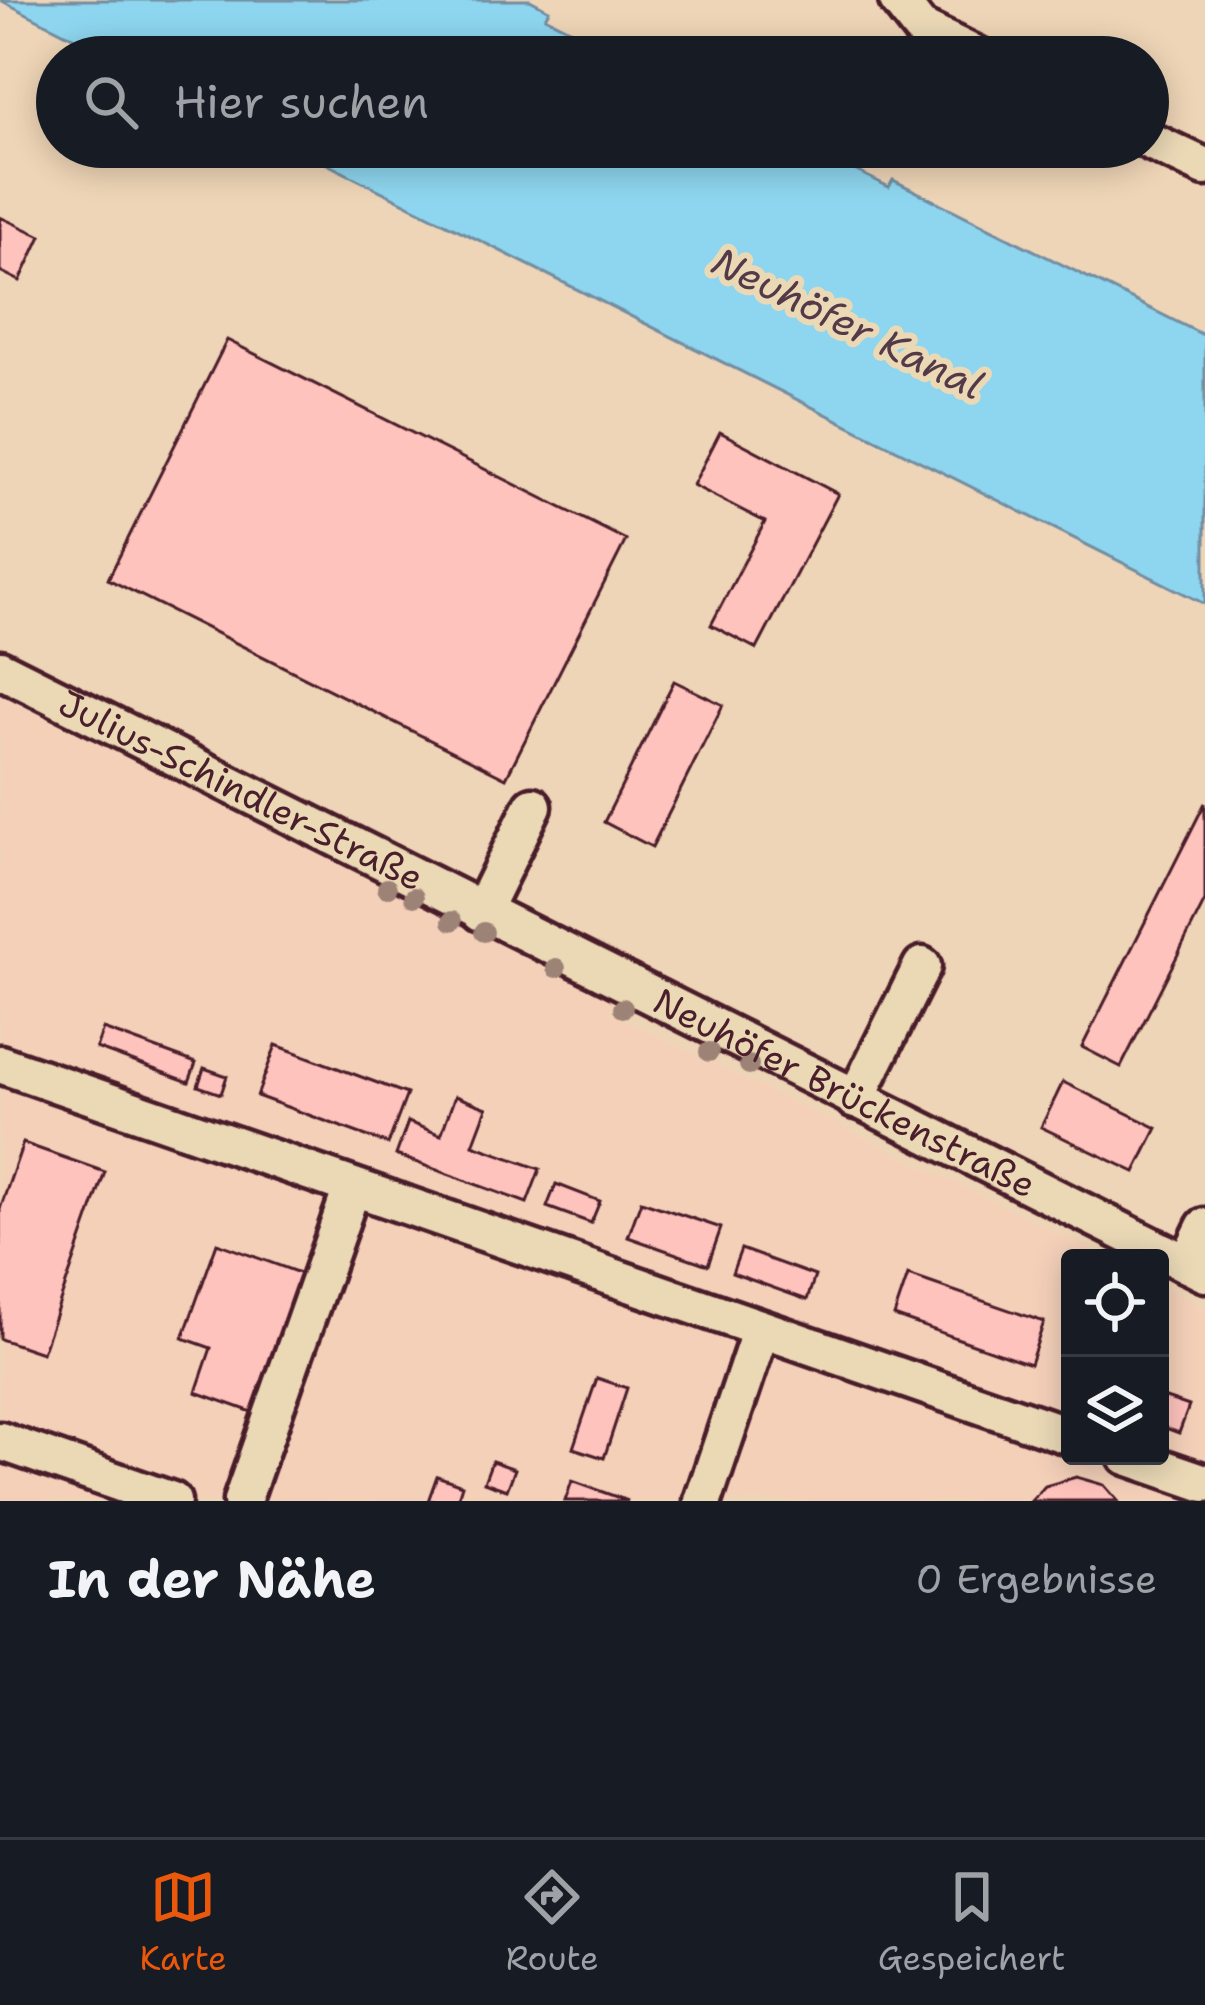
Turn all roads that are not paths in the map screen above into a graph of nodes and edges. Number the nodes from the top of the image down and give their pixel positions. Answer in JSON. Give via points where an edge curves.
{"nodes":[{"id":1,"x":898,"y":0,"type":"edge"},
{"id":2,"x":936,"y":36,"type":"edge"},
{"id":3,"x":1169,"y":150,"type":"edge"},
{"id":4,"x":1205,"y":167,"type":"edge"},
{"id":5,"x":3,"y":678,"type":"edge"},
{"id":6,"x":533,"y":806,"type":"dead end"},
{"id":7,"x":481,"y":912,"type":"junction"},
{"id":8,"x":922,"y":966,"type":"dead end"},
{"id":9,"x":0,"y":1064,"type":"edge"},
{"id":10,"x":855,"y":1100,"type":"junction"},
{"id":11,"x":352,"y":1188,"type":"junction"},
{"id":12,"x":1205,"y":1227,"type":"edge"},
{"id":13,"x":1196,"y":1269,"type":"edge"},
{"id":14,"x":761,"y":1329,"type":"junction"},
{"id":15,"x":1061,"y":1433,"type":"edge"},
{"id":16,"x":0,"y":1441,"type":"edge"},
{"id":17,"x":1152,"y":1465,"type":"edge"},
{"id":18,"x":1205,"y":1483,"type":"edge"},
{"id":19,"x":172,"y":1501,"type":"edge"},
{"id":20,"x":242,"y":1501,"type":"edge"},
{"id":21,"x":703,"y":1501,"type":"edge"}],
"edges":[{"from":1,"to":2,"type":"street"},
{"from":3,"to":4,"type":"street"},
{"from":5,"to":7,"type":"street","name":"Julius-Schindler-Straße"},
{"from":6,"to":7,"type":"street"},
{"from":7,"to":10,"type":"street","name":"Neuhöfer Brückenstraße"},
{"from":8,"to":10,"type":"street"},
{"from":9,"to":11,"type":"street"},
{"from":10,"to":13,"type":"street","name":"Neuhöfer Brückenstraße"},
{"from":11,"to":14,"type":"street"},
{"from":11,"to":20,"type":"street"},
{"from":12,"to":13,"type":"street"},
{"from":14,"to":15,"type":"street"},
{"from":14,"to":21,"type":"street"},
{"from":16,"to":19,"type":"street"},
{"from":17,"to":18,"type":"street"}]}
